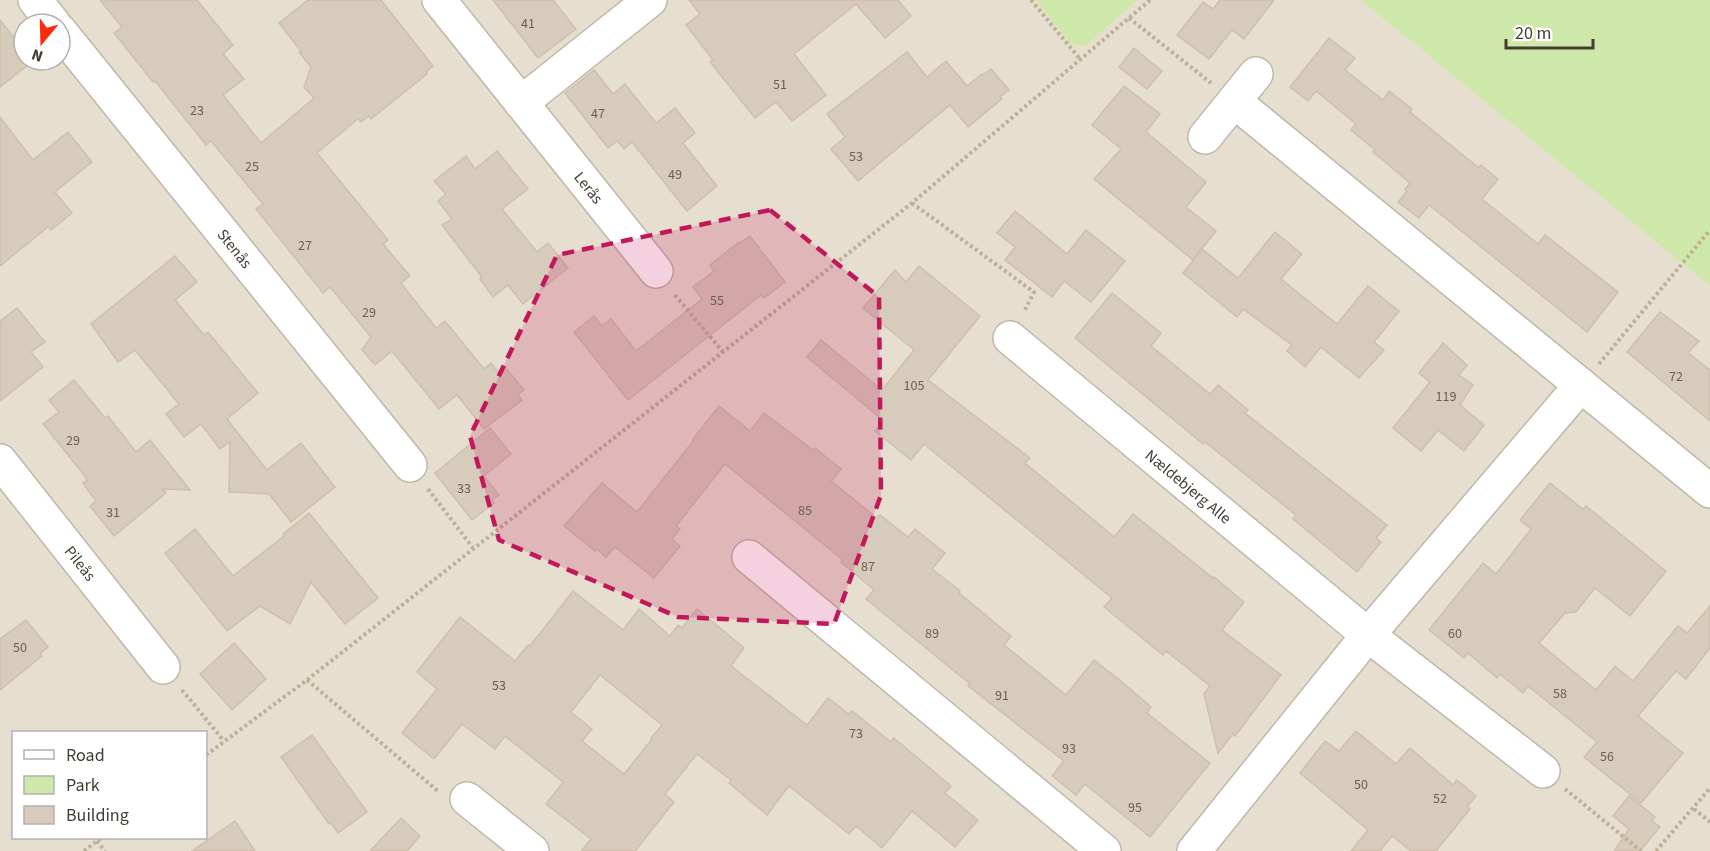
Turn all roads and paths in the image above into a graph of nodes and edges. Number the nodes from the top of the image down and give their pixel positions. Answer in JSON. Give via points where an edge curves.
{"nodes":[{"id":1,"x":35,"y":0,"type":"edge"},
{"id":2,"x":439,"y":0,"type":"edge"},
{"id":3,"x":650,"y":0,"type":"edge"},
{"id":4,"x":1030,"y":0,"type":"edge"},
{"id":5,"x":1149,"y":0,"type":"edge"},
{"id":6,"x":44,"y":12,"type":"edge"},
{"id":7,"x":1129,"y":18,"type":"junction"},
{"id":8,"x":72,"y":46,"type":"edge"},
{"id":9,"x":1080,"y":60,"type":"junction"},
{"id":10,"x":1256,"y":74,"type":"dead end"},
{"id":11,"x":1234,"y":101,"type":"junction"},
{"id":12,"x":521,"y":103,"type":"junction"},
{"id":13,"x":1205,"y":137,"type":"dead end"},
{"id":14,"x":912,"y":203,"type":"junction"},
{"id":15,"x":1710,"y":230,"type":"edge"},
{"id":16,"x":656,"y":272,"type":"joint"},
{"id":17,"x":1010,"y":338,"type":"joint"},
{"id":18,"x":723,"y":352,"type":"junction"},
{"id":19,"x":1581,"y":385,"type":"junction"},
{"id":20,"x":0,"y":461,"type":"edge"},
{"id":21,"x":410,"y":465,"type":"joint"},
{"id":22,"x":1710,"y":491,"type":"edge"},
{"id":23,"x":473,"y":548,"type":"junction"},
{"id":24,"x":749,"y":557,"type":"dead end"},
{"id":25,"x":1368,"y":635,"type":"junction"},
{"id":26,"x":163,"y":667,"type":"joint"},
{"id":27,"x":307,"y":680,"type":"junction"},
{"id":28,"x":224,"y":741,"type":"junction"},
{"id":29,"x":207,"y":754,"type":"edge"},
{"id":30,"x":1543,"y":771,"type":"joint"},
{"id":31,"x":1710,"y":788,"type":"edge"},
{"id":32,"x":467,"y":799,"type":"joint"},
{"id":33,"x":1694,"y":809,"type":"junction"},
{"id":34,"x":1710,"y":822,"type":"edge"},
{"id":35,"x":99,"y":839,"type":"edge"},
{"id":36,"x":84,"y":851,"type":"edge"},
{"id":37,"x":105,"y":851,"type":"edge"},
{"id":38,"x":532,"y":851,"type":"edge"},
{"id":39,"x":1104,"y":851,"type":"edge"},
{"id":40,"x":1194,"y":851,"type":"edge"},
{"id":41,"x":1641,"y":851,"type":"edge"},
{"id":42,"x":1656,"y":851,"type":"edge"}],
"edges":[{"from":1,"to":6,"type":"street"},
{"from":2,"to":12,"type":"street","name":"Lerås"},
{"from":3,"to":12,"type":"street"},
{"from":4,"to":9,"type":"path"},
{"from":5,"to":7,"type":"path"},
{"from":7,"to":9,"type":"path"},
{"from":7,"to":11,"type":"path"},
{"from":8,"to":21,"type":"street","name":"Stenås"},
{"from":9,"to":14,"type":"path"},
{"from":10,"to":11,"type":"street"},
{"from":11,"to":13,"type":"street"},
{"from":11,"to":19,"type":"street"},
{"from":12,"to":16,"type":"street","name":"Lerås"},
{"from":14,"to":17,"type":"path","via":[[1034,292]]},
{"from":14,"to":18,"type":"path"},
{"from":15,"to":19,"type":"path"},
{"from":16,"to":18,"type":"path"},
{"from":17,"to":25,"type":"street","name":"Nældebjerg Alle"},
{"from":18,"to":23,"type":"path"},
{"from":19,"to":22,"type":"street"},
{"from":19,"to":25,"type":"street"},
{"from":20,"to":26,"type":"street","name":"Pileås"},
{"from":21,"to":23,"type":"path"},
{"from":23,"to":27,"type":"path"},
{"from":24,"to":39,"type":"street"},
{"from":25,"to":30,"type":"street","name":"Nældebjerg Alle"},
{"from":25,"to":40,"type":"street"},
{"from":26,"to":28,"type":"path"},
{"from":27,"to":28,"type":"path"},
{"from":27,"to":32,"type":"path","via":[[449,800]]},
{"from":28,"to":29,"type":"path"},
{"from":30,"to":41,"type":"path"},
{"from":31,"to":33,"type":"path"},
{"from":32,"to":38,"type":"street"},
{"from":33,"to":34,"type":"path"},
{"from":33,"to":42,"type":"path"},
{"from":35,"to":36,"type":"path"},
{"from":35,"to":37,"type":"path"}]}
